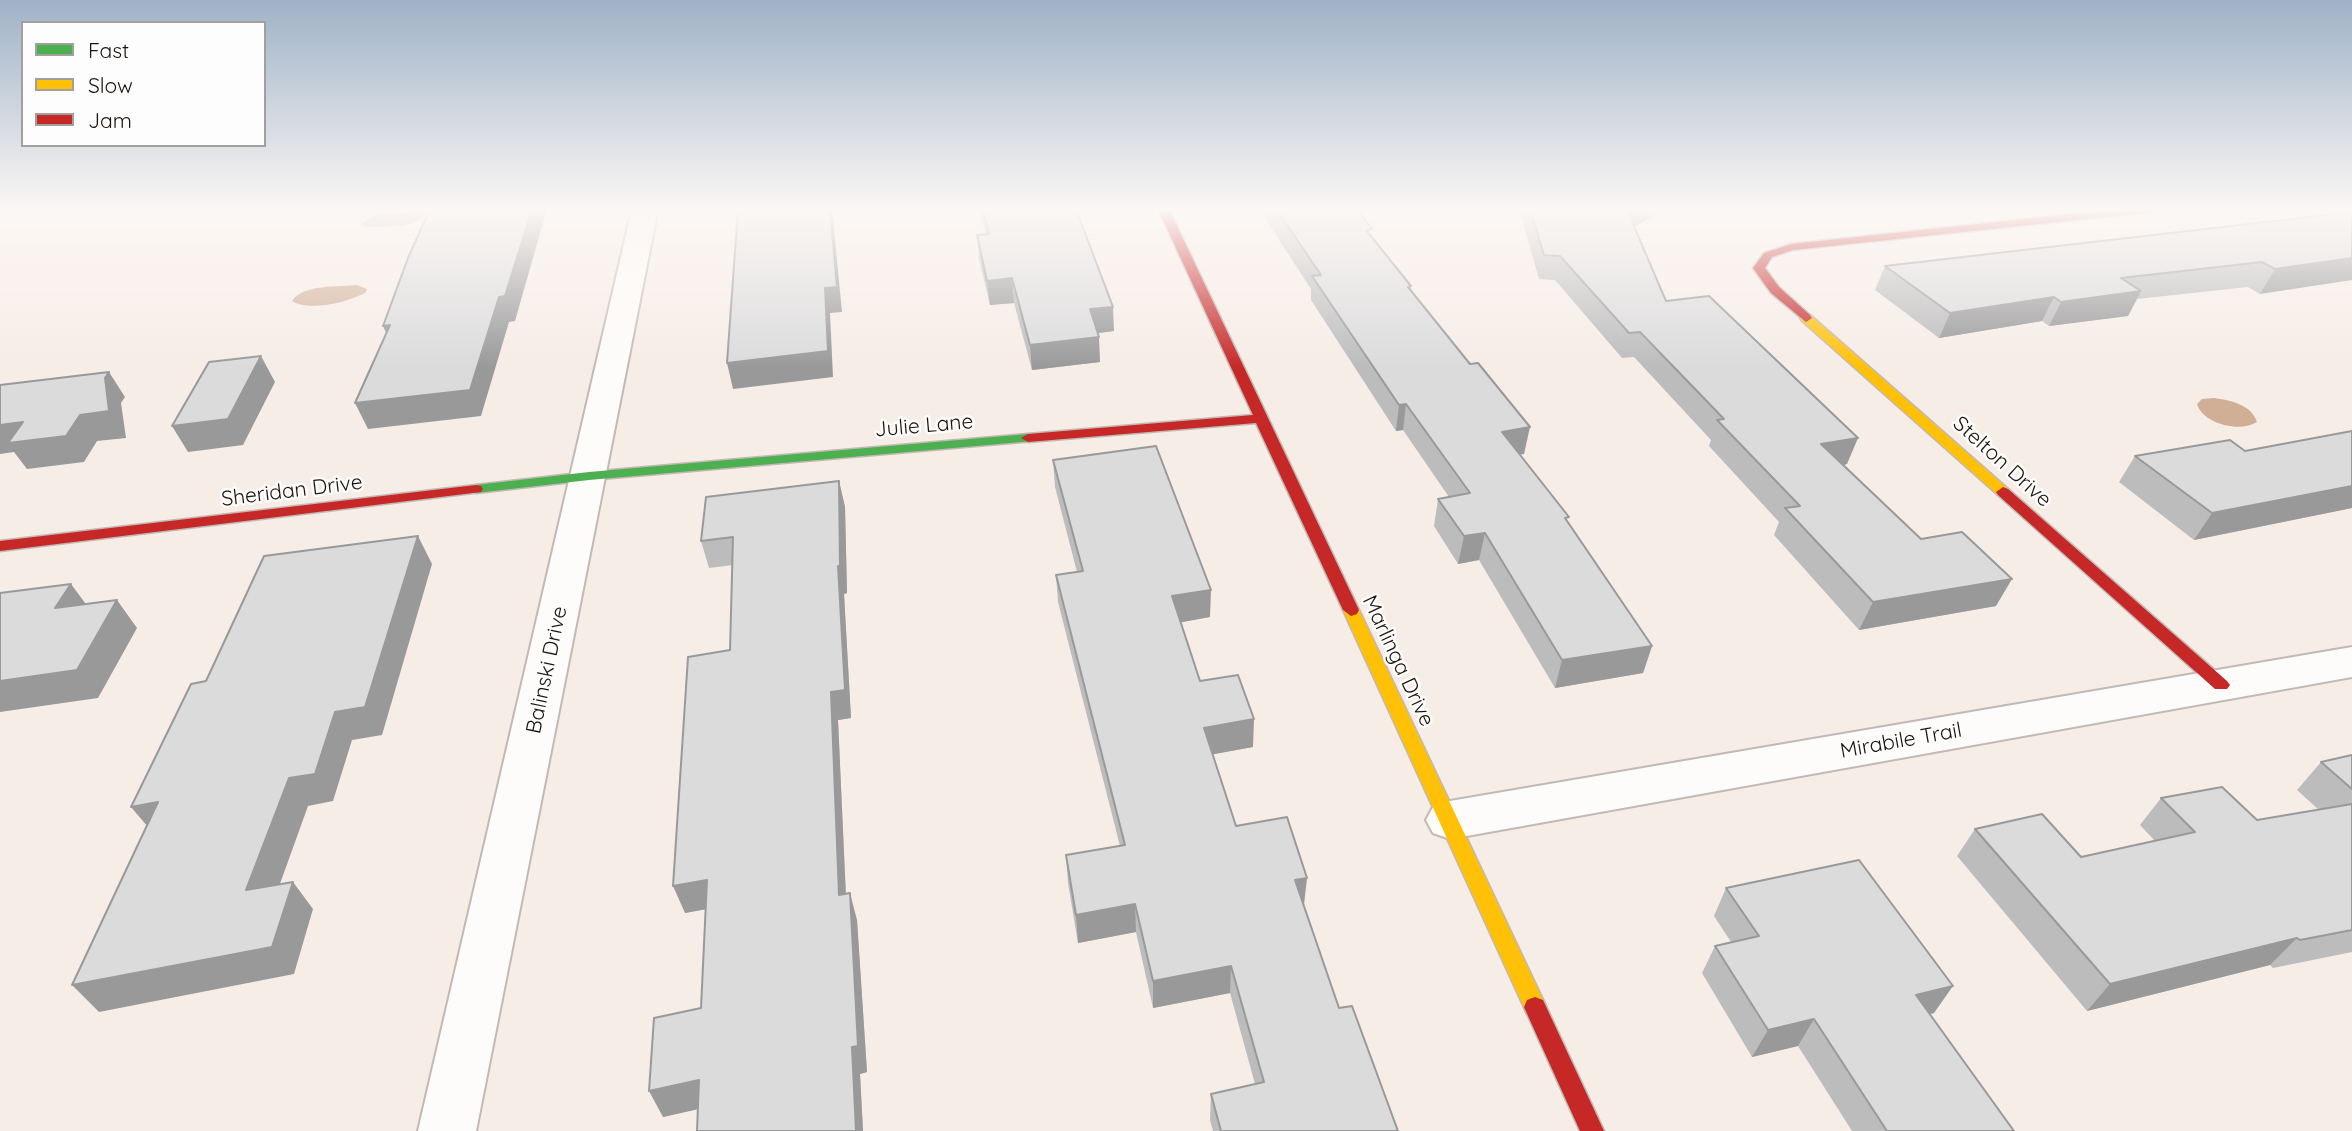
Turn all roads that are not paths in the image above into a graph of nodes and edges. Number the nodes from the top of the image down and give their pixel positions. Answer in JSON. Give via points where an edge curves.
{"nodes":[{"id":1,"x":634,"y":262,"type":"edge"},
{"id":2,"x":1188,"y":262,"type":"edge"},
{"id":3,"x":1761,"y":262,"type":"edge"},
{"id":4,"x":1262,"y":418,"type":"junction"},
{"id":5,"x":589,"y":476,"type":"junction"},
{"id":6,"x":0,"y":547,"type":"edge"},
{"id":7,"x":2352,"y":662,"type":"edge"},
{"id":8,"x":2221,"y":685,"type":"junction"},
{"id":9,"x":1450,"y":820,"type":"junction"},
{"id":10,"x":447,"y":1131,"type":"edge"},
{"id":11,"x":1592,"y":1131,"type":"edge"}],
"edges":[{"from":1,"to":5,"type":"street","name":"Balinski Drive"},
{"from":2,"to":4,"type":"street","name":"Marlinga Drive"},
{"from":3,"to":8,"type":"street","name":"Stelton Drive","via":[[1759,268],[1775,290]]},
{"from":4,"to":5,"type":"street","name":"Julie Lane"},
{"from":4,"to":9,"type":"street","name":"Marlinga Drive"},
{"from":5,"to":6,"type":"street","name":"Sheridan Drive"},
{"from":5,"to":10,"type":"street","name":"Balinski Drive"},
{"from":7,"to":8,"type":"street","name":"Mirabile Trail"},
{"from":8,"to":9,"type":"street","name":"Mirabile Trail"},
{"from":9,"to":11,"type":"street","name":"Marlinga Drive"}]}
